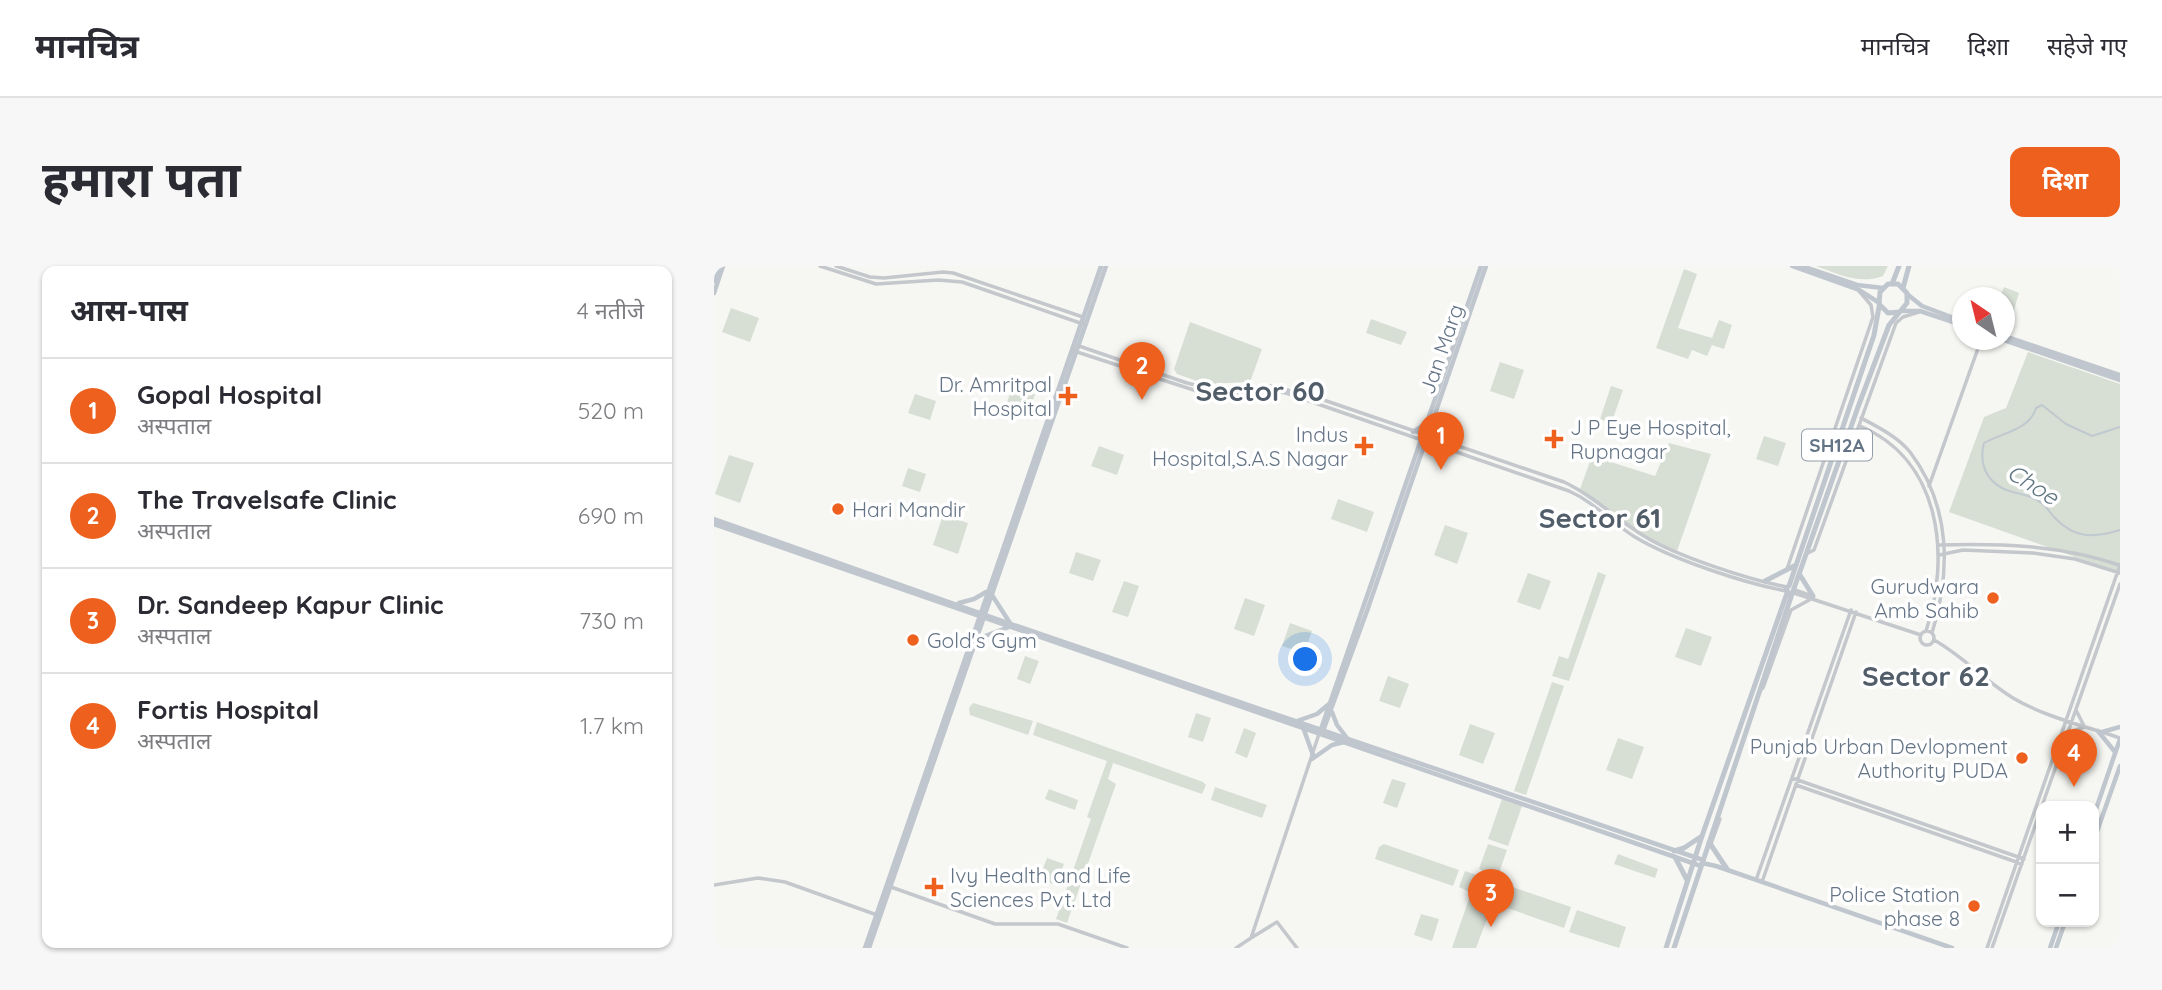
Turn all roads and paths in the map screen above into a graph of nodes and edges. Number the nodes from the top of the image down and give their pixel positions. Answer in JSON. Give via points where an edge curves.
{"nodes":[{"id":1,"x":721,"y":266,"type":"edge"},
{"id":2,"x":820,"y":266,"type":"edge"},
{"id":3,"x":836,"y":266,"type":"edge"},
{"id":4,"x":1103,"y":266,"type":"edge"},
{"id":5,"x":1483,"y":266,"type":"edge"},
{"id":6,"x":1792,"y":266,"type":"edge"},
{"id":7,"x":1802,"y":266,"type":"edge"},
{"id":8,"x":1899,"y":266,"type":"edge"},
{"id":9,"x":1909,"y":266,"type":"edge"},
{"id":10,"x":714,"y":282,"type":"edge"},
{"id":11,"x":1892,"y":284,"type":"junction"},
{"id":12,"x":1883,"y":288,"type":"junction"},
{"id":13,"x":1857,"y":289,"type":"junction"},
{"id":14,"x":1905,"y":290,"type":"junction"},
{"id":15,"x":714,"y":293,"type":"edge"},
{"id":16,"x":1879,"y":303,"type":"junction"},
{"id":17,"x":1900,"y":311,"type":"junction"},
{"id":18,"x":1920,"y":311,"type":"junction"},
{"id":19,"x":1085,"y":318,"type":"junction"},
{"id":20,"x":1952,"y":319,"type":"edge"},
{"id":21,"x":1952,"y":320,"type":"edge"},
{"id":22,"x":1083,"y":324,"type":"junction"},
{"id":23,"x":2015,"y":342,"type":"edge"},
{"id":24,"x":1075,"y":348,"type":"junction"},
{"id":25,"x":1977,"y":350,"type":"edge"},
{"id":26,"x":2120,"y":378,"type":"edge"},
{"id":27,"x":1861,"y":418,"type":"junction"},
{"id":28,"x":1427,"y":423,"type":"junction"},
{"id":29,"x":1859,"y":425,"type":"junction"},
{"id":30,"x":1413,"y":432,"type":"junction"},
{"id":31,"x":1424,"y":438,"type":"junction"},
{"id":32,"x":1929,"y":487,"type":"junction"},
{"id":33,"x":1600,"y":507,"type":"junction"},
{"id":34,"x":714,"y":522,"type":"edge"},
{"id":35,"x":1938,"y":545,"type":"junction"},
{"id":36,"x":1946,"y":545,"type":"junction"},
{"id":37,"x":1808,"y":553,"type":"junction"},
{"id":38,"x":1946,"y":554,"type":"junction"},
{"id":39,"x":1940,"y":555,"type":"junction"},
{"id":40,"x":1796,"y":565,"type":"junction"},
{"id":41,"x":2120,"y":565,"type":"edge"},
{"id":42,"x":1786,"y":571,"type":"junction"},
{"id":43,"x":2119,"y":573,"type":"edge"},
{"id":44,"x":1800,"y":575,"type":"junction"},
{"id":45,"x":1765,"y":581,"type":"junction"},
{"id":46,"x":2120,"y":584,"type":"edge"},
{"id":47,"x":2112,"y":588,"type":"junction"},
{"id":48,"x":1790,"y":590,"type":"junction"},
{"id":49,"x":2118,"y":590,"type":"junction"},
{"id":50,"x":989,"y":593,"type":"junction"},
{"id":51,"x":1813,"y":598,"type":"junction"},
{"id":52,"x":955,"y":603,"type":"junction"},
{"id":53,"x":1853,"y":611,"type":"junction"},
{"id":54,"x":982,"y":615,"type":"junction"},
{"id":55,"x":1768,"y":624,"type":"dead end"},
{"id":56,"x":1010,"y":625,"type":"junction"},
{"id":57,"x":2102,"y":626,"type":"junction"},
{"id":58,"x":1926,"y":631,"type":"junction"},
{"id":59,"x":1779,"y":632,"type":"junction"},
{"id":60,"x":1932,"y":633,"type":"junction"},
{"id":61,"x":1921,"y":635,"type":"junction"},
{"id":62,"x":976,"y":639,"type":"junction"},
{"id":63,"x":1934,"y":640,"type":"junction"},
{"id":64,"x":2089,"y":664,"type":"junction"},
{"id":65,"x":1330,"y":703,"type":"junction"},
{"id":66,"x":2076,"y":710,"type":"junction"},
{"id":67,"x":1332,"y":711,"type":"junction"},
{"id":68,"x":1814,"y":715,"type":"junction"},
{"id":69,"x":1819,"y":716,"type":"junction"},
{"id":70,"x":2066,"y":720,"type":"junction"},
{"id":71,"x":1297,"y":721,"type":"junction"},
{"id":72,"x":2072,"y":722,"type":"junction"},
{"id":73,"x":2085,"y":726,"type":"junction"},
{"id":74,"x":1302,"y":727,"type":"junction"},
{"id":75,"x":2120,"y":727,"type":"edge"},
{"id":76,"x":2100,"y":732,"type":"junction"},
{"id":77,"x":1321,"y":733,"type":"junction"},
{"id":78,"x":2068,"y":733,"type":"junction"},
{"id":79,"x":2120,"y":739,"type":"edge"},
{"id":80,"x":1347,"y":741,"type":"junction"},
{"id":81,"x":2115,"y":753,"type":"junction"},
{"id":82,"x":1312,"y":757,"type":"junction"},
{"id":83,"x":2120,"y":766,"type":"edge"},
{"id":84,"x":1791,"y":780,"type":"junction"},
{"id":85,"x":1797,"y":783,"type":"junction"},
{"id":86,"x":2044,"y":801,"type":"edge"},
{"id":87,"x":2099,"y":801,"type":"edge"},
{"id":88,"x":2036,"y":822,"type":"edge"},
{"id":89,"x":2099,"y":826,"type":"edge"},
{"id":90,"x":1702,"y":836,"type":"junction"},
{"id":91,"x":1710,"y":844,"type":"junction"},
{"id":92,"x":1675,"y":854,"type":"junction"},
{"id":93,"x":1694,"y":860,"type":"junction"},
{"id":94,"x":2020,"y":861,"type":"junction"},
{"id":95,"x":1702,"y":863,"type":"junction"},
{"id":96,"x":1727,"y":869,"type":"junction"},
{"id":97,"x":1688,"y":880,"type":"junction"},
{"id":98,"x":1759,"y":881,"type":"junction"},
{"id":99,"x":714,"y":885,"type":"edge"},
{"id":100,"x":889,"y":886,"type":"junction"},
{"id":101,"x":878,"y":915,"type":"junction"},
{"id":102,"x":2057,"y":927,"type":"edge"},
{"id":103,"x":2063,"y":927,"type":"edge"},
{"id":104,"x":1251,"y":938,"type":"junction"},
{"id":105,"x":867,"y":948,"type":"edge"},
{"id":106,"x":1127,"y":948,"type":"edge"},
{"id":107,"x":1236,"y":948,"type":"edge"},
{"id":108,"x":1297,"y":948,"type":"edge"},
{"id":109,"x":1666,"y":948,"type":"edge"},
{"id":110,"x":1674,"y":948,"type":"edge"},
{"id":111,"x":1952,"y":948,"type":"edge"},
{"id":112,"x":1987,"y":948,"type":"edge"},
{"id":113,"x":1992,"y":948,"type":"edge"},
{"id":114,"x":2050,"y":948,"type":"edge"},
{"id":115,"x":2056,"y":948,"type":"edge"}],
"edges":[{"from":1,"to":10,"type":"main road"},
{"from":1,"to":15,"type":"main road"},
{"from":2,"to":22,"type":"street","via":[[876,284],[962,282]]},
{"from":3,"to":19,"type":"street","via":[[884,278],[953,273]]},
{"from":4,"to":19,"type":"main road"},
{"from":5,"to":28,"type":"main road"},
{"from":5,"to":31,"type":"main road","name":"Jan Marg"},
{"from":6,"to":13,"type":"main road"},
{"from":7,"to":12,"type":"main road","via":[[1857,285]]},
{"from":8,"to":11,"type":"main road"},
{"from":9,"to":14,"type":"main road","number":"SH12A"},
{"from":11,"to":12,"type":"main road"},
{"from":11,"to":14,"type":"main road"},
{"from":12,"to":16,"type":"main road","number":"SH12A"},
{"from":13,"to":16,"type":"main road"},
{"from":13,"to":42,"type":"street","via":[[1871,305],[1872,317]]},
{"from":14,"to":17,"type":"main road","number":"SH12A","via":[[1907,303]]},
{"from":14,"to":20,"type":"main road","via":[[1922,306]]},
{"from":16,"to":17,"type":"main road","via":[[1888,313]]},
{"from":16,"to":40,"type":"main road","number":"SH12A","via":[[1874,335]]},
{"from":17,"to":18,"type":"main road"},
{"from":17,"to":37,"type":"main road","number":"SH12A","via":[[1882,343]]},
{"from":18,"to":21,"type":"main road"},
{"from":18,"to":27,"type":"street","via":[[1896,323]]},
{"from":19,"to":22,"type":"main road"},
{"from":22,"to":24,"type":"main road"},
{"from":23,"to":26,"type":"main road"},
{"from":24,"to":30,"type":"street","via":[[1211,389],[1279,387]]},
{"from":24,"to":31,"type":"street","via":[[1209,395],[1286,393]]},
{"from":24,"to":50,"type":"main road"},
{"from":25,"to":32,"type":"street"},
{"from":27,"to":29,"type":"street"},
{"from":27,"to":32,"type":"street","via":[[1910,452]]},
{"from":28,"to":30,"type":"main road"},
{"from":28,"to":31,"type":"main road"},
{"from":29,"to":35,"type":"street","via":[[1905,455],[1924,488]]},
{"from":29,"to":37,"type":"street","via":[[1814,550]]},
{"from":30,"to":31,"type":"street"},
{"from":31,"to":33,"type":"street","via":[[1564,482],[1585,492]]},
{"from":31,"to":65,"type":"main road"},
{"from":31,"to":67,"type":"main road"},
{"from":32,"to":36,"type":"street"},
{"from":33,"to":45,"type":"street","via":[[1648,539]]},
{"from":33,"to":48,"type":"street","via":[[1628,533],[1654,547],[1747,581]]},
{"from":34,"to":52,"type":"main road"},
{"from":34,"to":54,"type":"main road"},
{"from":35,"to":36,"type":"street"},
{"from":35,"to":39,"type":"street"},
{"from":36,"to":38,"type":"street"},
{"from":36,"to":41,"type":"street","via":[[2035,547],[2082,553]]},
{"from":37,"to":44,"type":"main road","number":"SH12A"},
{"from":38,"to":39,"type":"street"},
{"from":38,"to":43,"type":"street","via":[[1963,550],[2033,553],[2075,559]]},
{"from":38,"to":60,"type":"street","via":[[1943,595]]},
{"from":39,"to":58,"type":"street","via":[[1938,588]]},
{"from":40,"to":42,"type":"main road"},
{"from":40,"to":48,"type":"main road","number":"SH12A"},
{"from":41,"to":43,"type":"street"},
{"from":42,"to":45,"type":"main road"},
{"from":43,"to":47,"type":"street"},
{"from":44,"to":48,"type":"main road","number":"SH12A"},
{"from":44,"to":51,"type":"main road"},
{"from":45,"to":48,"type":"street"},
{"from":46,"to":49,"type":"street"},
{"from":47,"to":49,"type":"street"},
{"from":47,"to":57,"type":"street"},
{"from":48,"to":51,"type":"street"},
{"from":48,"to":59,"type":"main road","number":"SH12A"},
{"from":49,"to":57,"type":"street"},
{"from":50,"to":52,"type":"main road"},
{"from":50,"to":54,"type":"main road"},
{"from":50,"to":56,"type":"main road"},
{"from":51,"to":53,"type":"street"},
{"from":51,"to":59,"type":"street","via":[[1792,608]]},
{"from":52,"to":54,"type":"main road"},
{"from":53,"to":61,"type":"street"},
{"from":53,"to":68,"type":"street"},
{"from":53,"to":69,"type":"street"},
{"from":54,"to":56,"type":"main road"},
{"from":54,"to":62,"type":"main road"},
{"from":54,"to":100,"type":"main road"},
{"from":55,"to":59,"type":"main road"},
{"from":56,"to":62,"type":"main road"},
{"from":56,"to":71,"type":"main road"},
{"from":56,"to":74,"type":"main road"},
{"from":57,"to":64,"type":"street"},
{"from":58,"to":60,"type":"street"},
{"from":58,"to":61,"type":"street"},
{"from":59,"to":90,"type":"main road","number":"SH12A"},
{"from":59,"to":91,"type":"main road","number":"SH12A"},
{"from":60,"to":63,"type":"street"},
{"from":61,"to":63,"type":"street","via":[[1926,645]]},
{"from":62,"to":100,"type":"main road"},
{"from":63,"to":70,"type":"street","via":[[2013,697]]},
{"from":64,"to":66,"type":"street"},
{"from":64,"to":70,"type":"street"},
{"from":65,"to":71,"type":"main road"},
{"from":65,"to":77,"type":"main road"},
{"from":66,"to":72,"type":"street"},
{"from":66,"to":73,"type":"street"},
{"from":67,"to":77,"type":"main road"},
{"from":67,"to":80,"type":"main road"},
{"from":68,"to":69,"type":"street"},
{"from":68,"to":84,"type":"street"},
{"from":69,"to":85,"type":"street"},
{"from":70,"to":72,"type":"street"},
{"from":70,"to":94,"type":"street"},
{"from":71,"to":77,"type":"main road"},
{"from":72,"to":73,"type":"street"},
{"from":72,"to":78,"type":"street"},
{"from":73,"to":76,"type":"street"},
{"from":73,"to":78,"type":"street"},
{"from":74,"to":77,"type":"main road"},
{"from":74,"to":82,"type":"main road"},
{"from":75,"to":76,"type":"main road"},
{"from":76,"to":79,"type":"street"},
{"from":76,"to":81,"type":"main road"},
{"from":77,"to":80,"type":"main road"},
{"from":77,"to":82,"type":"street"},
{"from":78,"to":86,"type":"street"},
{"from":79,"to":81,"type":"main road"},
{"from":80,"to":82,"type":"main road"},
{"from":80,"to":92,"type":"main road"},
{"from":81,"to":87,"type":"main road"},
{"from":82,"to":104,"type":"street"},
{"from":83,"to":89,"type":"main road"},
{"from":84,"to":85,"type":"street"},
{"from":84,"to":98,"type":"street"},
{"from":85,"to":94,"type":"street"},
{"from":85,"to":98,"type":"street"},
{"from":88,"to":94,"type":"street"},
{"from":90,"to":92,"type":"main road"},
{"from":90,"to":93,"type":"main road","number":"SH12A"},
{"from":91,"to":95,"type":"main road","number":"SH12A"},
{"from":91,"to":96,"type":"main road"},
{"from":92,"to":93,"type":"main road"},
{"from":92,"to":97,"type":"main road"},
{"from":93,"to":95,"type":"main road"},
{"from":93,"to":97,"type":"main road","number":"SH12A"},
{"from":94,"to":112,"type":"street"},
{"from":94,"to":113,"type":"street"},
{"from":95,"to":96,"type":"main road"},
{"from":95,"to":110,"type":"main road","number":"SH12A"},
{"from":96,"to":98,"type":"main road"},
{"from":97,"to":109,"type":"main road","number":"SH12A"},
{"from":98,"to":111,"type":"main road"},
{"from":99,"to":101,"type":"street","via":[[758,878],[785,882]]},
{"from":100,"to":101,"type":"main road"},
{"from":100,"to":106,"type":"street","via":[[995,924],[1058,924]]},
{"from":101,"to":105,"type":"main road"},
{"from":102,"to":114,"type":"main road"},
{"from":103,"to":115,"type":"main road"},
{"from":104,"to":107,"type":"street"},
{"from":104,"to":108,"type":"street","via":[[1277,922]]}]}
